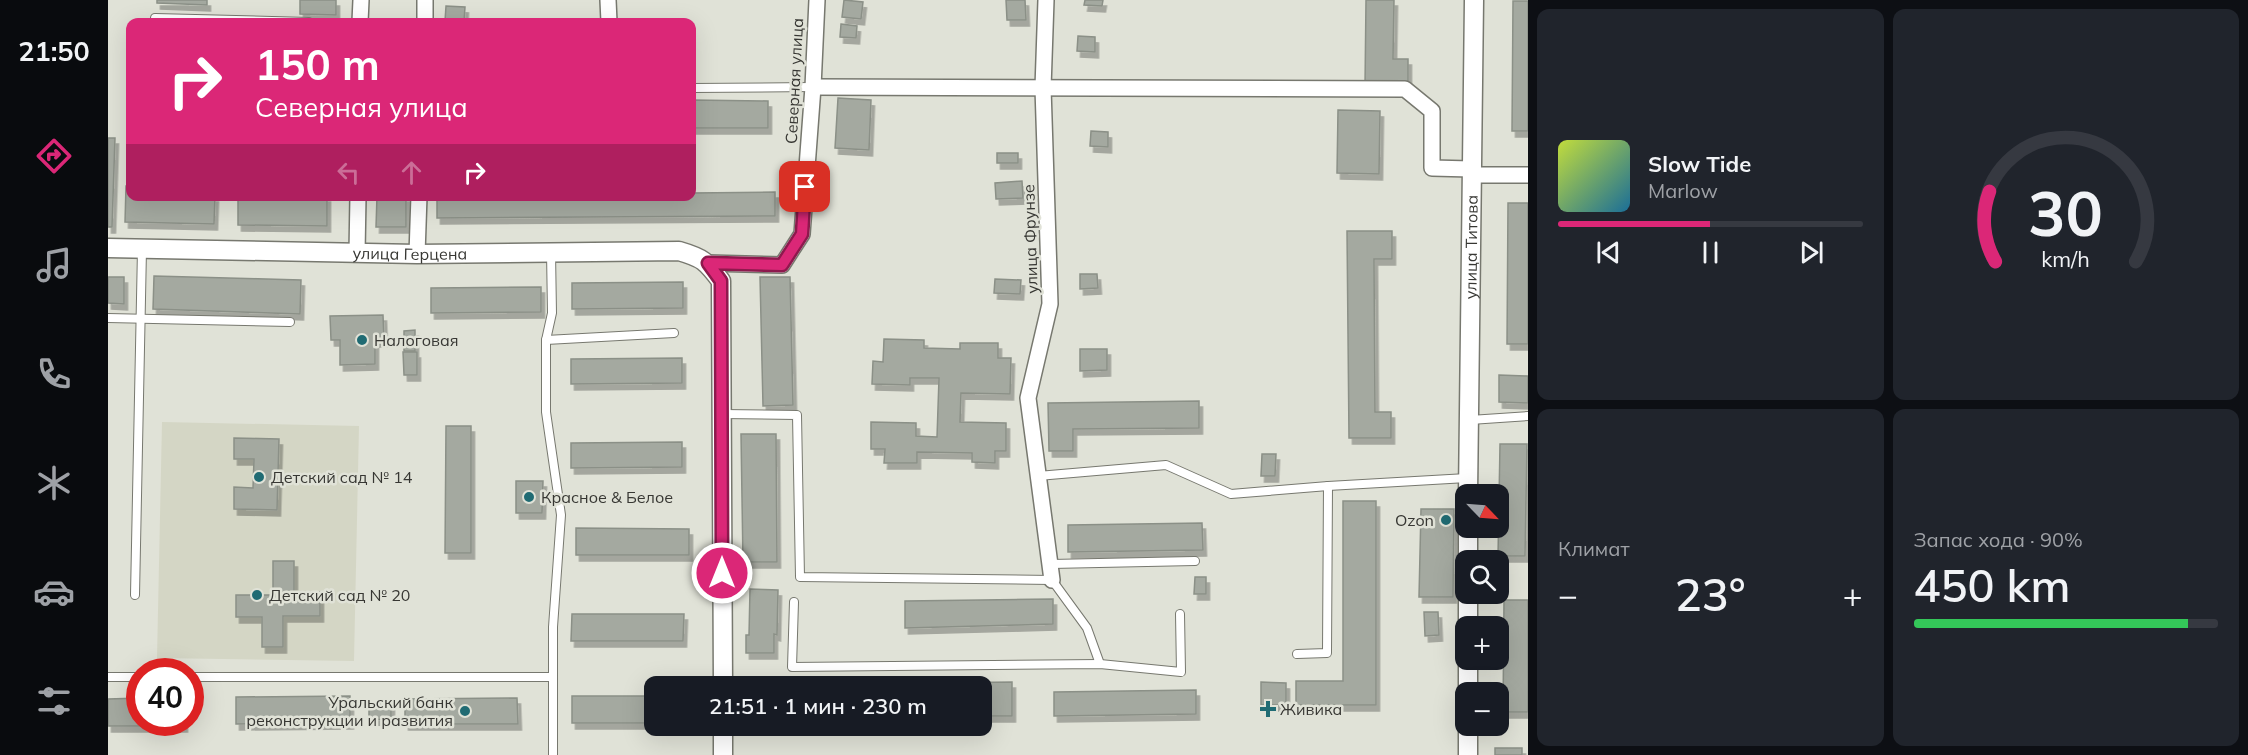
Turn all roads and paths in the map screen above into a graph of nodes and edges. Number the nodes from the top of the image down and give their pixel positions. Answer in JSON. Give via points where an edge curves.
{"nodes":[{"id":1,"x":361,"y":0,"type":"edge"},
{"id":2,"x":425,"y":0,"type":"edge"},
{"id":3,"x":608,"y":0,"type":"edge"},
{"id":4,"x":817,"y":0,"type":"edge"},
{"id":5,"x":1046,"y":0,"type":"edge"},
{"id":6,"x":1474,"y":0,"type":"edge"},
{"id":7,"x":360,"y":18,"type":"edge"},
{"id":8,"x":425,"y":18,"type":"edge"},
{"id":9,"x":609,"y":18,"type":"edge"},
{"id":10,"x":813,"y":87,"type":"junction"},
{"id":11,"x":696,"y":88,"type":"edge"},
{"id":12,"x":1043,"y":88,"type":"junction"},
{"id":13,"x":1471,"y":172,"type":"junction"},
{"id":14,"x":1528,"y":175,"type":"edge"},
{"id":15,"x":357,"y":201,"type":"edge"},
{"id":16,"x":419,"y":201,"type":"edge"},
{"id":17,"x":108,"y":248,"type":"edge"},
{"id":18,"x":142,"y":249,"type":"junction"},
{"id":19,"x":550,"y":252,"type":"junction"},
{"id":20,"x":357,"y":253,"type":"junction"},
{"id":21,"x":417,"y":254,"type":"junction"},
{"id":22,"x":708,"y":263,"type":"junction"},
{"id":23,"x":108,"y":318,"type":"edge"},
{"id":24,"x":141,"y":318,"type":"junction"},
{"id":25,"x":290,"y":322,"type":"dead end"},
{"id":26,"x":674,"y":333,"type":"dead end"},
{"id":27,"x":546,"y":340,"type":"junction"},
{"id":28,"x":721,"y":414,"type":"junction"},
{"id":29,"x":1528,"y":416,"type":"edge"},
{"id":30,"x":1469,"y":420,"type":"junction"},
{"id":31,"x":1038,"y":476,"type":"junction"},
{"id":32,"x":1468,"y":484,"type":"edge"},
{"id":33,"x":1328,"y":486,"type":"junction"},
{"id":34,"x":1455,"y":486,"type":"edge"},
{"id":35,"x":1195,"y":561,"type":"dead end"},
{"id":36,"x":1051,"y":564,"type":"junction"},
{"id":37,"x":1052,"y":580,"type":"junction"},
{"id":38,"x":135,"y":595,"type":"dead end"},
{"id":39,"x":794,"y":602,"type":"dead end"},
{"id":40,"x":1180,"y":614,"type":"dead end"},
{"id":41,"x":1297,"y":654,"type":"dead end"},
{"id":42,"x":1100,"y":664,"type":"junction"},
{"id":43,"x":723,"y":676,"type":"edge"},
{"id":44,"x":108,"y":677,"type":"edge"},
{"id":45,"x":126,"y":677,"type":"edge"},
{"id":46,"x":204,"y":677,"type":"edge"},
{"id":47,"x":553,"y":677,"type":"junction"},
{"id":48,"x":723,"y":736,"type":"edge"},
{"id":49,"x":1468,"y":736,"type":"edge"},
{"id":50,"x":553,"y":755,"type":"edge"},
{"id":51,"x":723,"y":755,"type":"edge"},
{"id":52,"x":1468,"y":755,"type":"edge"}],
"edges":[{"from":1,"to":7,"type":"street"},
{"from":2,"to":8,"type":"street"},
{"from":3,"to":9,"type":"street"},
{"from":4,"to":10,"type":"street","name":"Северная улица"},
{"from":5,"to":12,"type":"street","name":"улица Фрунзе"},
{"from":6,"to":13,"type":"street","name":"улица Титова"},
{"from":10,"to":11,"type":"lane"},
{"from":10,"to":12,"type":"street"},
{"from":10,"to":22,"type":"street","name":"Северная улица","via":[[802,234],[782,265]]},
{"from":12,"to":13,"type":"street","via":[[1405,89],[1432,111],[1431,168]]},
{"from":12,"to":31,"type":"street","name":"улица Фрунзе","via":[[1050,304],[1028,398]]},
{"from":13,"to":14,"type":"street"},
{"from":13,"to":30,"type":"street","name":"улица Титова"},
{"from":15,"to":20,"type":"street"},
{"from":16,"to":21,"type":"street"},
{"from":17,"to":18,"type":"street","name":"улица Герцена"},
{"from":18,"to":20,"type":"street","name":"улица Герцена"},
{"from":18,"to":24,"type":"lane"},
{"from":19,"to":21,"type":"street","name":"улица Герцена"},
{"from":19,"to":22,"type":"street","name":"улица Герцена","via":[[679,251]]},
{"from":19,"to":27,"type":"lane","via":[[552,314]]},
{"from":20,"to":21,"type":"street","name":"улица Герцена"},
{"from":22,"to":28,"type":"street","via":[[721,281]]},
{"from":23,"to":24,"type":"lane"},
{"from":24,"to":25,"type":"lane"},
{"from":24,"to":38,"type":"lane"},
{"from":26,"to":27,"type":"lane"},
{"from":27,"to":47,"type":"lane","via":[[546,412],[561,515]]},
{"from":28,"to":37,"type":"lane","via":[[797,415],[800,577]]},
{"from":28,"to":43,"type":"street"},
{"from":29,"to":30,"type":"lane"},
{"from":30,"to":32,"type":"street","name":"улица Титова"},
{"from":31,"to":33,"type":"lane","via":[[1166,465],[1231,494]]},
{"from":31,"to":36,"type":"street","name":"улица Фрунзе"},
{"from":33,"to":34,"type":"lane"},
{"from":33,"to":41,"type":"lane","via":[[1328,653]]},
{"from":35,"to":36,"type":"lane"},
{"from":36,"to":37,"type":"street","name":"улица Фрунзе"},
{"from":37,"to":42,"type":"lane","via":[[1087,628]]},
{"from":39,"to":42,"type":"lane","via":[[792,667]]},
{"from":40,"to":42,"type":"lane","via":[[1181,672]]},
{"from":44,"to":45,"type":"lane"},
{"from":46,"to":47,"type":"lane"},
{"from":47,"to":50,"type":"lane"},
{"from":48,"to":51,"type":"street"},
{"from":49,"to":52,"type":"street"}]}
